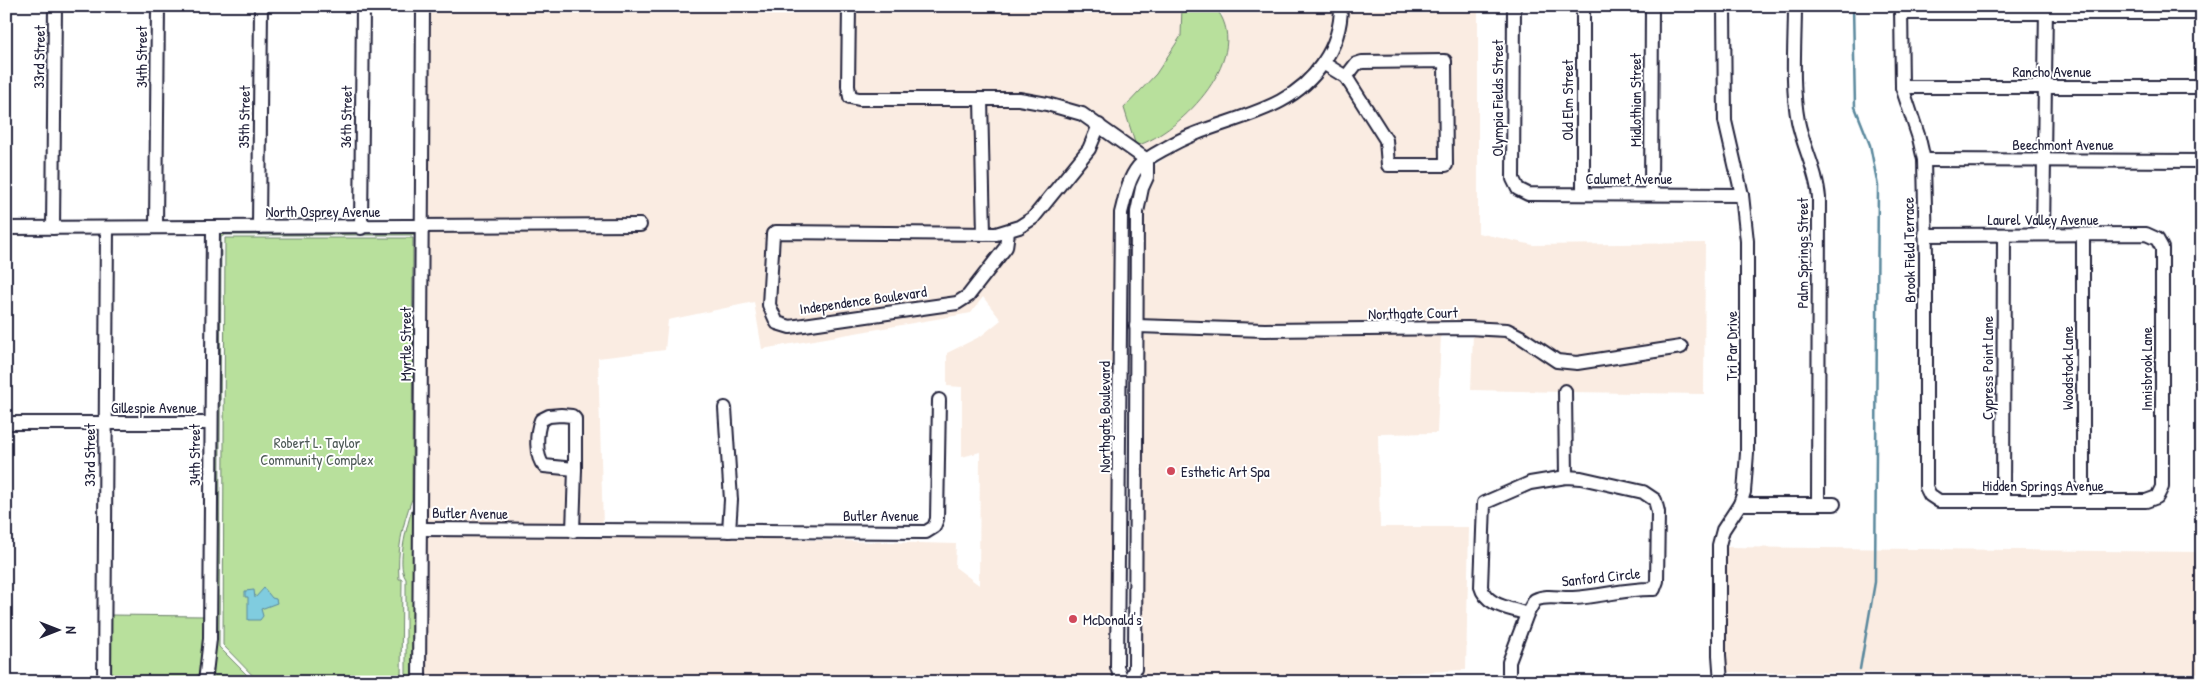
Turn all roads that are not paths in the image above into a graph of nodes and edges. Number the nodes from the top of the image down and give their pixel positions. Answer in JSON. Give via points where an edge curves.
{"nodes":[{"id":1,"x":55,"y":6,"type":"edge"},
{"id":2,"x":158,"y":6,"type":"edge"},
{"id":3,"x":261,"y":6,"type":"edge"},
{"id":4,"x":364,"y":6,"type":"edge"},
{"id":5,"x":423,"y":6,"type":"edge"},
{"id":6,"x":849,"y":6,"type":"edge"},
{"id":7,"x":1341,"y":6,"type":"edge"},
{"id":8,"x":1514,"y":6,"type":"edge"},
{"id":9,"x":1583,"y":6,"type":"edge"},
{"id":10,"x":1652,"y":6,"type":"edge"},
{"id":11,"x":1724,"y":6,"type":"edge"},
{"id":12,"x":1795,"y":6,"type":"edge"},
{"id":13,"x":1901,"y":10,"type":"edge"},
{"id":14,"x":2046,"y":10,"type":"edge"},
{"id":15,"x":2202,"y":13,"type":"edge"},
{"id":16,"x":1323,"y":63,"type":"junction"},
{"id":17,"x":1346,"y":77,"type":"junction"},
{"id":18,"x":1902,"y":87,"type":"junction"},
{"id":19,"x":2045,"y":87,"type":"junction"},
{"id":20,"x":2202,"y":87,"type":"edge"},
{"id":21,"x":981,"y":99,"type":"junction"},
{"id":22,"x":1099,"y":125,"type":"junction"},
{"id":23,"x":1147,"y":160,"type":"junction"},
{"id":24,"x":1924,"y":160,"type":"junction"},
{"id":25,"x":2044,"y":161,"type":"junction"},
{"id":26,"x":2202,"y":161,"type":"edge"},
{"id":27,"x":1518,"y":189,"type":"joint"},
{"id":28,"x":1583,"y":194,"type":"junction"},
{"id":29,"x":1651,"y":194,"type":"junction"},
{"id":30,"x":1742,"y":195,"type":"junction"},
{"id":31,"x":640,"y":225,"type":"dead end"},
{"id":32,"x":156,"y":227,"type":"junction"},
{"id":33,"x":259,"y":227,"type":"junction"},
{"id":34,"x":422,"y":227,"type":"junction"},
{"id":35,"x":6,"y":228,"type":"edge"},
{"id":36,"x":53,"y":228,"type":"junction"},
{"id":37,"x":107,"y":228,"type":"junction"},
{"id":38,"x":213,"y":228,"type":"junction"},
{"id":39,"x":361,"y":228,"type":"junction"},
{"id":40,"x":1008,"y":232,"type":"junction"},
{"id":41,"x":984,"y":234,"type":"junction"},
{"id":42,"x":2043,"y":234,"type":"junction"},
{"id":43,"x":1925,"y":235,"type":"junction"},
{"id":44,"x":2004,"y":235,"type":"junction"},
{"id":45,"x":2083,"y":235,"type":"junction"},
{"id":46,"x":2159,"y":240,"type":"joint"},
{"id":47,"x":1136,"y":326,"type":"junction"},
{"id":48,"x":1680,"y":347,"type":"dead end"},
{"id":49,"x":1565,"y":391,"type":"dead end"},
{"id":50,"x":939,"y":400,"type":"dead end"},
{"id":51,"x":725,"y":408,"type":"dead end"},
{"id":52,"x":6,"y":423,"type":"edge"},
{"id":53,"x":106,"y":423,"type":"junction"},
{"id":54,"x":211,"y":423,"type":"junction"},
{"id":55,"x":575,"y":469,"type":"junction"},
{"id":56,"x":1566,"y":477,"type":"junction"},
{"id":57,"x":1930,"y":496,"type":"joint"},
{"id":58,"x":2157,"y":497,"type":"joint"},
{"id":59,"x":2003,"y":500,"type":"junction"},
{"id":60,"x":2083,"y":501,"type":"junction"},
{"id":61,"x":1740,"y":504,"type":"junction"},
{"id":62,"x":1818,"y":504,"type":"junction"},
{"id":63,"x":1834,"y":504,"type":"dead end"},
{"id":64,"x":420,"y":529,"type":"junction"},
{"id":65,"x":573,"y":530,"type":"junction"},
{"id":66,"x":729,"y":531,"type":"junction"},
{"id":67,"x":1528,"y":614,"type":"junction"},
{"id":68,"x":104,"y":682,"type":"edge"},
{"id":69,"x":205,"y":682,"type":"edge"},
{"id":70,"x":419,"y":682,"type":"edge"},
{"id":71,"x":1122,"y":682,"type":"edge"},
{"id":72,"x":1128,"y":682,"type":"edge"},
{"id":73,"x":1509,"y":682,"type":"edge"},
{"id":74,"x":1721,"y":682,"type":"edge"}],
"edges":[{"from":1,"to":36,"type":"street","name":"33rd Street"},
{"from":2,"to":32,"type":"street","name":"34th Street"},
{"from":3,"to":33,"type":"street","name":"35th Street"},
{"from":4,"to":39,"type":"street","name":"36th Street"},
{"from":5,"to":34,"type":"street","name":"Myrtle Street"},
{"from":6,"to":21,"type":"street","via":[[850,97]]},
{"from":7,"to":16,"type":"street","name":"Northgate Boulevard","via":[[1335,42]]},
{"from":8,"to":27,"type":"street","name":"Olympia Fields Street","via":[[1513,178]]},
{"from":9,"to":28,"type":"street","name":"Old Elm Street"},
{"from":10,"to":29,"type":"street","name":"Midlothian Street"},
{"from":11,"to":30,"type":"street","name":"Tri Par Drive","via":[[1725,121]]},
{"from":12,"to":62,"type":"street","name":"Palm Springs Street","via":[[1795,102],[1819,198]]},
{"from":13,"to":14,"type":"street"},
{"from":13,"to":18,"type":"street","name":"Brook Field Terrace"},
{"from":14,"to":15,"type":"street"},
{"from":14,"to":19,"type":"street"},
{"from":16,"to":17,"type":"street"},
{"from":16,"to":23,"type":"street","name":"Northgate Boulevard","via":[[1310,82],[1288,99],[1188,135]]},
{"from":17,"to":17,"type":"street","via":[[1356,64],[1362,62],[1445,61],[1446,165],[1388,165],[1386,140]]},
{"from":18,"to":19,"type":"street","name":"Rancho Avenue"},
{"from":18,"to":24,"type":"street","name":"Brook Field Terrace"},
{"from":19,"to":20,"type":"street","name":"Rancho Avenue"},
{"from":19,"to":25,"type":"street"},
{"from":21,"to":22,"type":"street","via":[[1019,99],[1047,104],[1082,114]]},
{"from":21,"to":41,"type":"street"},
{"from":22,"to":23,"type":"street"},
{"from":22,"to":40,"type":"street","name":"Independence Boulevard","via":[[1089,149],[1034,218]]},
{"from":23,"to":47,"type":"street","name":"Northgate Boulevard","via":[[1147,177],[1136,212]]},
{"from":23,"to":71,"type":"street","name":"Northgate Boulevard","via":[[1138,166],[1130,181],[1121,213],[1117,667]]},
{"from":24,"to":25,"type":"street","name":"Beechmont Avenue"},
{"from":24,"to":43,"type":"street","name":"Brook Field Terrace"},
{"from":25,"to":26,"type":"street","name":"Beechmont Avenue"},
{"from":25,"to":42,"type":"street"},
{"from":27,"to":28,"type":"street","name":"Calumet Avenue","via":[[1528,194]]},
{"from":28,"to":29,"type":"street","name":"Calumet Avenue"},
{"from":29,"to":30,"type":"street","name":"Calumet Avenue"},
{"from":30,"to":61,"type":"street","name":"Tri Par Drive","via":[[1747,241],[1747,453]]},
{"from":31,"to":34,"type":"street","name":"North Osprey Avenue"},
{"from":32,"to":37,"type":"street","name":"North Osprey Avenue"},
{"from":32,"to":38,"type":"street","name":"North Osprey Avenue"},
{"from":33,"to":38,"type":"street","name":"North Osprey Avenue"},
{"from":33,"to":39,"type":"street","name":"North Osprey Avenue"},
{"from":34,"to":39,"type":"street","name":"North Osprey Avenue"},
{"from":34,"to":64,"type":"street","name":"Myrtle Street"},
{"from":35,"to":36,"type":"street","name":"North Osprey Avenue"},
{"from":36,"to":37,"type":"street","name":"North Osprey Avenue"},
{"from":37,"to":53,"type":"street","name":"33rd Street"},
{"from":38,"to":54,"type":"street","name":"34th Street"},
{"from":40,"to":41,"type":"street","name":"Independence Boulevard"},
{"from":40,"to":41,"type":"street","name":"Independence Boulevard","via":[[1006,247],[968,296],[958,303],[790,327],[777,323],[770,309],[773,234],[776,232]]},
{"from":42,"to":44,"type":"street","name":"Laurel Valley Avenue"},
{"from":42,"to":45,"type":"street","name":"Laurel Valley Avenue"},
{"from":43,"to":44,"type":"street","name":"Laurel Valley Avenue"},
{"from":43,"to":57,"type":"street","name":"Brook Field Terrace","via":[[1926,487]]},
{"from":44,"to":59,"type":"street","name":"Cypress Point Lane"},
{"from":45,"to":46,"type":"street","name":"Laurel Valley Avenue","via":[[2146,234]]},
{"from":45,"to":60,"type":"street","name":"Woodstock Lane"},
{"from":46,"to":58,"type":"street","name":"Innisbrook Lane","via":[[2162,248],[2162,487]]},
{"from":47,"to":48,"type":"street","name":"Northgate Court","via":[[1265,330],[1507,330],[1557,361],[1577,363]]},
{"from":47,"to":72,"type":"street","name":"Northgate Boulevard","via":[[1135,669]]},
{"from":49,"to":56,"type":"street"},
{"from":50,"to":66,"type":"street","name":"Butler Avenue","via":[[937,519],[930,530]]},
{"from":51,"to":66,"type":"street","via":[[731,500]]},
{"from":52,"to":53,"type":"street","name":"Gillespie Avenue"},
{"from":53,"to":54,"type":"street","name":"Gillespie Avenue"},
{"from":53,"to":68,"type":"street","name":"33rd Street"},
{"from":54,"to":69,"type":"street","name":"34th Street","via":[[210,639]]},
{"from":55,"to":55,"type":"street","via":[[575,419],[562,415],[544,417],[538,434],[541,464]]},
{"from":55,"to":65,"type":"street"},
{"from":56,"to":67,"type":"street","name":"Sanford Circle","via":[[1530,483],[1484,502],[1482,508],[1482,594],[1491,601]]},
{"from":56,"to":67,"type":"street","name":"Sanford Circle","via":[[1643,492],[1655,500],[1658,512],[1656,585],[1654,588],[1626,589],[1575,598],[1540,598],[1532,603]]},
{"from":57,"to":59,"type":"street","name":"Hidden Springs Avenue","via":[[1939,500]]},
{"from":58,"to":60,"type":"street","name":"Hidden Springs Avenue","via":[[2146,501]]},
{"from":59,"to":60,"type":"street","name":"Hidden Springs Avenue"},
{"from":61,"to":62,"type":"street"},
{"from":61,"to":74,"type":"street","name":"Tri Par Drive","via":[[1723,530],[1719,545],[1718,655]]},
{"from":62,"to":63,"type":"street"},
{"from":64,"to":65,"type":"street","name":"Butler Avenue"},
{"from":64,"to":70,"type":"street","name":"Myrtle Street"},
{"from":65,"to":66,"type":"street","name":"Butler Avenue"},
{"from":67,"to":73,"type":"street","name":"Sanford Circle","via":[[1509,662]]}]}
